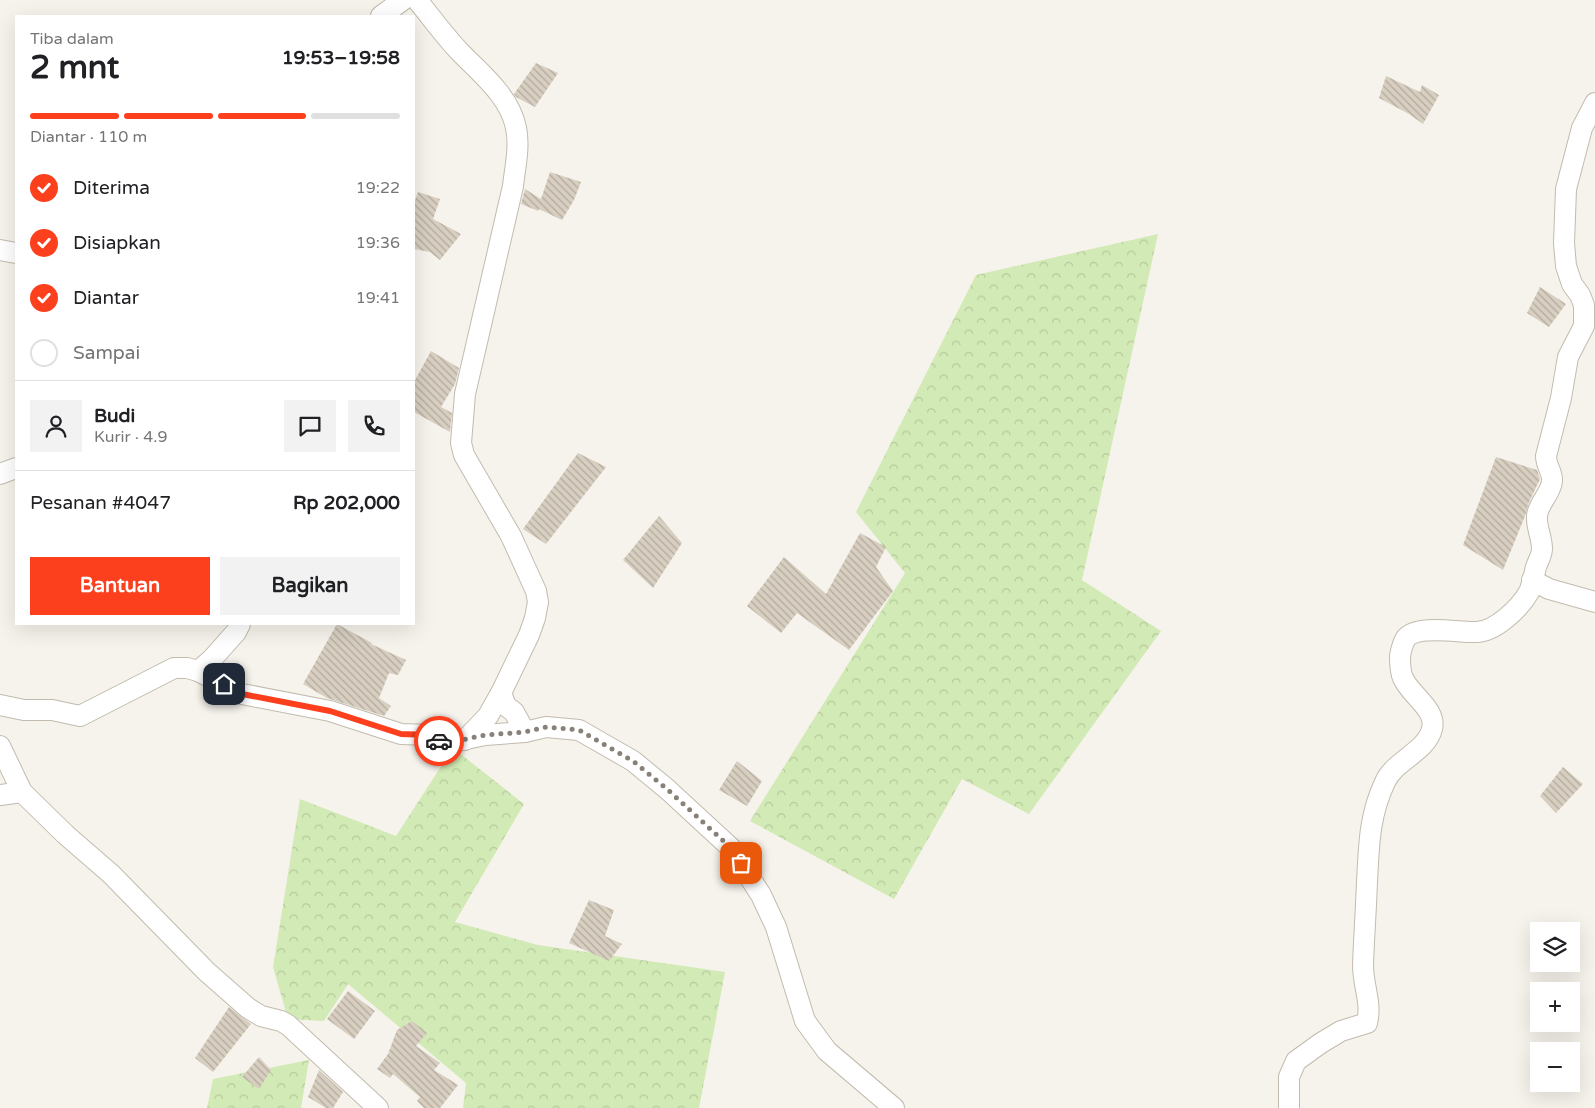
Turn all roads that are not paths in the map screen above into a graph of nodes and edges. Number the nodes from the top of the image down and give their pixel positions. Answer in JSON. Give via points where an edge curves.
{"nodes":[{"id":1,"x":403,"y":0,"type":"edge"},
{"id":2,"x":417,"y":0,"type":"edge"},
{"id":3,"x":382,"y":15,"type":"edge"},
{"id":4,"x":1595,"y":103,"type":"edge"},
{"id":5,"x":0,"y":250,"type":"edge"},
{"id":6,"x":15,"y":252,"type":"edge"},
{"id":7,"x":15,"y":468,"type":"edge"},
{"id":8,"x":0,"y":474,"type":"edge"},
{"id":9,"x":1532,"y":580,"type":"junction"},
{"id":10,"x":1595,"y":602,"type":"edge"},
{"id":11,"x":240,"y":625,"type":"edge"},
{"id":12,"x":198,"y":672,"type":"junction"},
{"id":13,"x":501,"y":693,"type":"junction"},
{"id":14,"x":0,"y":705,"type":"edge"},
{"id":15,"x":525,"y":732,"type":"junction"},
{"id":16,"x":464,"y":740,"type":"junction"},
{"id":17,"x":0,"y":746,"type":"edge"},
{"id":18,"x":22,"y":792,"type":"junction"},
{"id":19,"x":0,"y":795,"type":"edge"},
{"id":20,"x":378,"y":1108,"type":"edge"},
{"id":21,"x":894,"y":1108,"type":"edge"},
{"id":22,"x":1290,"y":1108,"type":"edge"}],
"edges":[{"from":1,"to":3,"type":"street"},
{"from":2,"to":13,"type":"street","via":[[498,91],[516,128],[513,186],[465,394],[461,443],[464,455],[511,536],[536,590],[538,602],[529,635]]},
{"from":4,"to":9,"type":"street","via":[[1582,128],[1566,189],[1566,266],[1584,305],[1584,326],[1568,357],[1546,456],[1552,479],[1538,509],[1537,525],[1542,551]]},
{"from":5,"to":6,"type":"street"},
{"from":7,"to":8,"type":"street"},
{"from":9,"to":10,"type":"street","via":[[1549,590]]},
{"from":9,"to":22,"type":"street","via":[[1523,602],[1491,628],[1478,632],[1415,632],[1404,643],[1400,664],[1403,678],[1422,702],[1432,727],[1422,747],[1400,763],[1387,779],[1376,801],[1370,832],[1363,965],[1369,1000],[1367,1023],[1320,1043],[1296,1061],[1289,1077]]},
{"from":11,"to":12,"type":"street"},
{"from":12,"to":14,"type":"street","via":[[174,668],[80,716]]},
{"from":12,"to":16,"type":"street","via":[[242,694],[330,711],[401,734],[431,735],[447,743]]},
{"from":13,"to":15,"type":"street","via":[[506,706],[514,712]]},
{"from":13,"to":16,"type":"street","via":[[488,716]]},
{"from":15,"to":16,"type":"street"},
{"from":15,"to":21,"type":"street","via":[[546,727],[566,728],[579,730],[599,741],[640,767],[731,848],[761,895],[776,927],[804,1021],[827,1051]]},
{"from":17,"to":18,"type":"street"},
{"from":18,"to":19,"type":"street"},
{"from":18,"to":20,"type":"street","via":[[111,874],[226,989],[256,1013],[288,1025]]}]}
